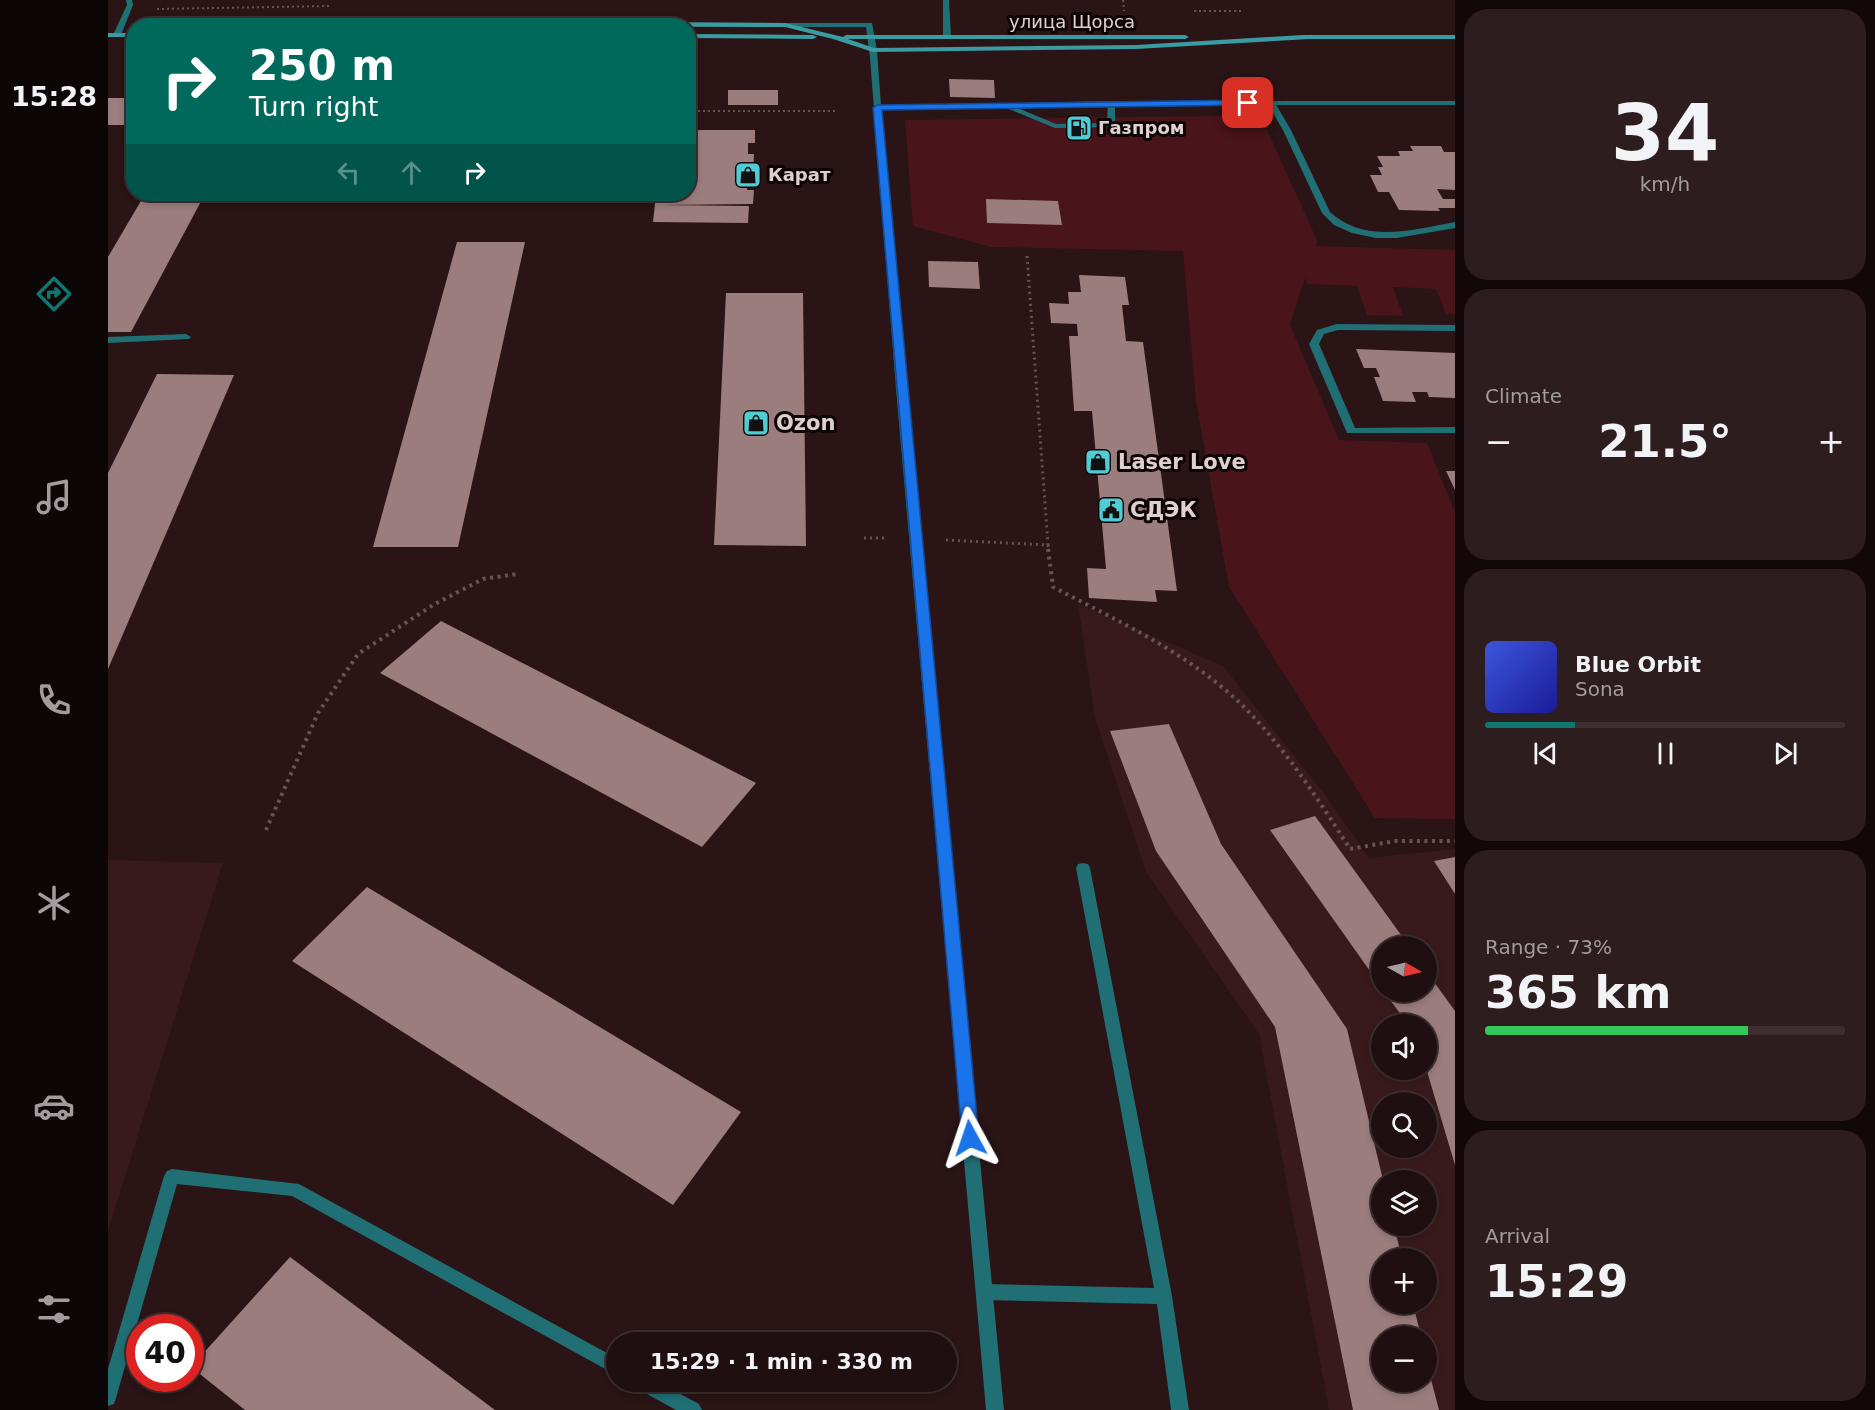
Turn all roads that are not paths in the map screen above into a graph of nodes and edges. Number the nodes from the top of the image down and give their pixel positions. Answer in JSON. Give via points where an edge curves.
{"nodes":[{"id":1,"x":129,"y":0,"type":"edge"},
{"id":2,"x":945,"y":0,"type":"edge"},
{"id":3,"x":696,"y":24,"type":"edge"},
{"id":4,"x":785,"y":25,"type":"junction"},
{"id":5,"x":108,"y":35,"type":"edge"},
{"id":6,"x":117,"y":35,"type":"junction"},
{"id":7,"x":126,"y":35,"type":"edge"},
{"id":8,"x":696,"y":36,"type":"edge"},
{"id":9,"x":870,"y":36,"type":"junction"},
{"id":10,"x":835,"y":37,"type":"junction"},
{"id":11,"x":947,"y":37,"type":"junction"},
{"id":12,"x":1309,"y":37,"type":"junction"},
{"id":13,"x":1455,"y":37,"type":"edge"},
{"id":14,"x":873,"y":50,"type":"junction"},
{"id":15,"x":875,"y":90,"type":"junction"},
{"id":16,"x":1111,"y":103,"type":"junction"},
{"id":17,"x":1271,"y":103,"type":"junction"},
{"id":18,"x":1455,"y":103,"type":"edge"},
{"id":19,"x":1003,"y":105,"type":"junction"},
{"id":20,"x":877,"y":108,"type":"junction"},
{"id":21,"x":1455,"y":225,"type":"edge"},
{"id":22,"x":1455,"y":328,"type":"edge"},
{"id":23,"x":186,"y":337,"type":"dead end"},
{"id":24,"x":108,"y":340,"type":"edge"},
{"id":25,"x":1455,"y":430,"type":"edge"},
{"id":26,"x":1083,"y":868,"type":"dead end"},
{"id":27,"x":984,"y":1292,"type":"junction"},
{"id":28,"x":1164,"y":1296,"type":"junction"},
{"id":29,"x":606,"y":1361,"type":"edge"},
{"id":30,"x":660,"y":1392,"type":"edge"},
{"id":31,"x":108,"y":1398,"type":"edge"},
{"id":32,"x":693,"y":1410,"type":"edge"},
{"id":33,"x":995,"y":1410,"type":"edge"},
{"id":34,"x":1180,"y":1410,"type":"edge"}],
"edges":[{"from":1,"to":6,"type":"street"},
{"from":2,"to":11,"type":"street"},
{"from":3,"to":4,"type":"main road"},
{"from":4,"to":9,"type":"street","via":[[869,25]]},
{"from":4,"to":10,"type":"main road"},
{"from":5,"to":6,"type":"main road"},
{"from":6,"to":7,"type":"main road"},
{"from":8,"to":10,"type":"main road","name":"улица Щорса"},
{"from":9,"to":10,"type":"main road","name":"улица Щорса"},
{"from":9,"to":11,"type":"main road","name":"улица Щорса"},
{"from":9,"to":15,"type":"street"},
{"from":10,"to":14,"type":"main road"},
{"from":11,"to":12,"type":"main road","name":"улица Щорса"},
{"from":12,"to":13,"type":"main road","name":"улица Щорса"},
{"from":12,"to":14,"type":"main road","via":[[1136,47]]},
{"from":14,"to":15,"type":"street"},
{"from":15,"to":20,"type":"street"},
{"from":16,"to":17,"type":"street"},
{"from":16,"to":19,"type":"street"},
{"from":16,"to":19,"type":"street","via":[[1111,125],[1077,126],[1055,126]]},
{"from":17,"to":18,"type":"street"},
{"from":17,"to":21,"type":"street","via":[[1326,213],[1337,223],[1376,235]]},
{"from":19,"to":20,"type":"street"},
{"from":20,"to":27,"type":"street"},
{"from":22,"to":25,"type":"street","via":[[1337,327],[1320,332],[1314,344],[1351,431]]},
{"from":23,"to":24,"type":"street"},
{"from":26,"to":28,"type":"street"},
{"from":27,"to":28,"type":"street"},
{"from":27,"to":33,"type":"street"},
{"from":28,"to":34,"type":"street"},
{"from":29,"to":31,"type":"street","via":[[294,1189],[172,1176]]},
{"from":30,"to":32,"type":"street"}]}
